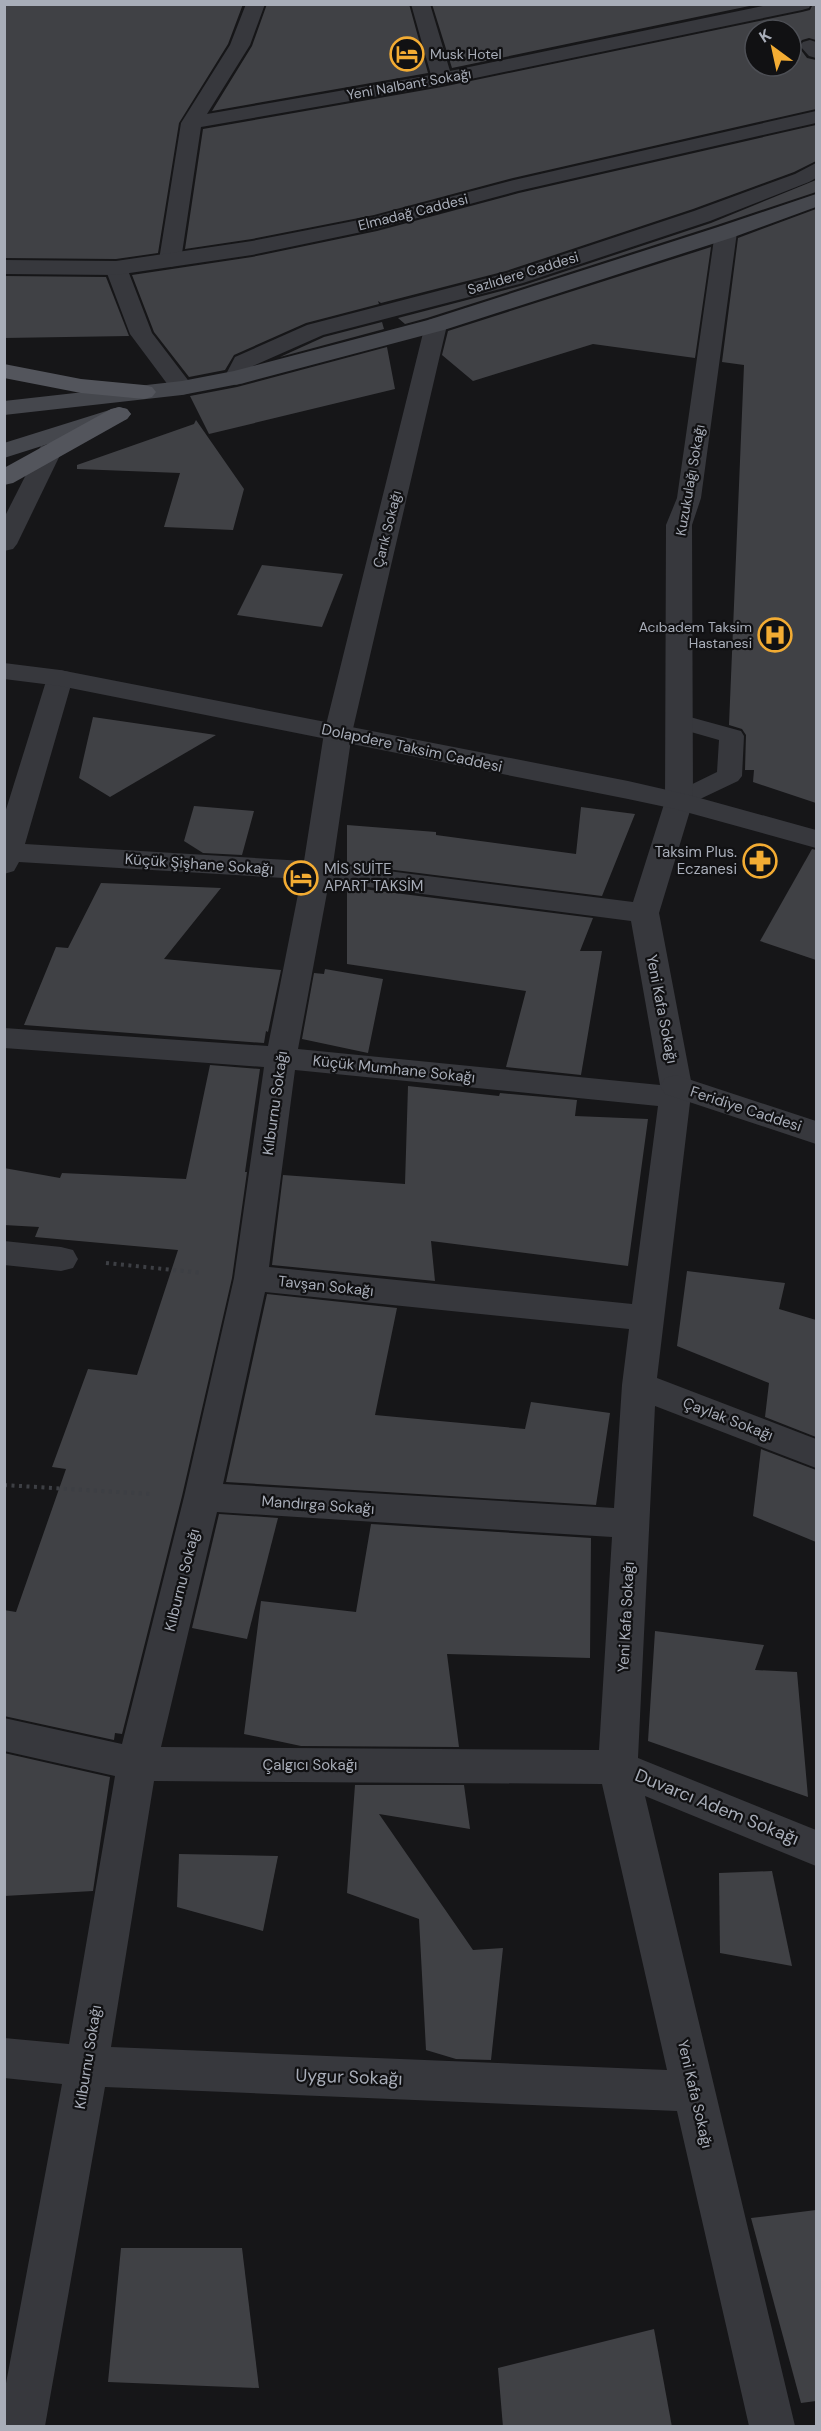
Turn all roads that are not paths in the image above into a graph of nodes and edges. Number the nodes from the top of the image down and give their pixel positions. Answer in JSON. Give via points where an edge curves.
{"nodes":[{"id":1,"x":256,"y":4,"type":"edge"},
{"id":2,"x":420,"y":4,"type":"edge"},
{"id":3,"x":802,"y":4,"type":"edge"},
{"id":4,"x":767,"y":8,"type":"edge"},
{"id":5,"x":442,"y":79,"type":"junction"},
{"id":6,"x":816,"y":117,"type":"edge"},
{"id":7,"x":191,"y":123,"type":"junction"},
{"id":8,"x":816,"y":170,"type":"edge"},
{"id":9,"x":816,"y":200,"type":"edge"},
{"id":10,"x":726,"y":232,"type":"junction"},
{"id":11,"x":170,"y":260,"type":"junction"},
{"id":12,"x":4,"y":267,"type":"edge"},
{"id":13,"x":116,"y":268,"type":"junction"},
{"id":14,"x":436,"y":325,"type":"junction"},
{"id":15,"x":4,"y":370,"type":"edge"},
{"id":16,"x":236,"y":378,"type":"junction"},
{"id":17,"x":182,"y":388,"type":"junction"},
{"id":18,"x":144,"y":392,"type":"junction"},
{"id":19,"x":4,"y":408,"type":"edge"},
{"id":20,"x":119,"y":414,"type":"junction"},
{"id":21,"x":4,"y":451,"type":"edge"},
{"id":22,"x":50,"y":451,"type":"junction"},
{"id":23,"x":4,"y":478,"type":"edge"},
{"id":24,"x":4,"y":544,"type":"edge"},
{"id":25,"x":4,"y":671,"type":"edge"},
{"id":26,"x":60,"y":678,"type":"junction"},
{"id":27,"x":679,"y":721,"type":"junction"},
{"id":28,"x":338,"y":733,"type":"junction"},
{"id":29,"x":679,"y":801,"type":"junction"},
{"id":30,"x":816,"y":838,"type":"edge"},
{"id":31,"x":6,"y":856,"type":"edge"},
{"id":32,"x":316,"y":872,"type":"junction"},
{"id":33,"x":644,"y":913,"type":"junction"},
{"id":34,"x":4,"y":1038,"type":"edge"},
{"id":35,"x":281,"y":1058,"type":"junction"},
{"id":36,"x":676,"y":1092,"type":"junction"},
{"id":37,"x":816,"y":1133,"type":"edge"},
{"id":38,"x":4,"y":1253,"type":"edge"},
{"id":39,"x":61,"y":1259,"type":"road end"},
{"id":40,"x":251,"y":1278,"type":"junction"},
{"id":41,"x":647,"y":1318,"type":"junction"},
{"id":42,"x":639,"y":1385,"type":"junction"},
{"id":43,"x":816,"y":1454,"type":"edge"},
{"id":44,"x":202,"y":1497,"type":"junction"},
{"id":45,"x":631,"y":1524,"type":"junction"},
{"id":46,"x":4,"y":1734,"type":"edge"},
{"id":47,"x":137,"y":1764,"type":"junction"},
{"id":48,"x":618,"y":1767,"type":"junction"},
{"id":49,"x":816,"y":1848,"type":"edge"},
{"id":50,"x":4,"y":2058,"type":"edge"},
{"id":51,"x":87,"y":2066,"type":"junction"},
{"id":52,"x":694,"y":2091,"type":"junction"},
{"id":53,"x":22,"y":2427,"type":"edge"},
{"id":54,"x":772,"y":2427,"type":"edge"}],
"edges":[{"from":1,"to":7,"type":"street","via":[[240,45]]},
{"from":2,"to":5,"type":"street"},
{"from":3,"to":4,"type":"street","name":"Yeni Nalbant Sokağı"},
{"from":4,"to":5,"type":"street","name":"Yeni Nalbant Sokağı"},
{"from":5,"to":7,"type":"street","name":"Yeni Nalbant Sokağı"},
{"from":6,"to":11,"type":"street","name":"Elmadağ Caddesi","via":[[376,222],[252,248]]},
{"from":7,"to":11,"type":"street"},
{"from":8,"to":16,"type":"street","name":"Sazlıdere Caddesi","via":[[702,216],[515,278],[315,330],[243,362]]},
{"from":9,"to":10,"type":"main road","name":"Sazlıdere Caddesi"},
{"from":10,"to":14,"type":"main road","name":"Sazlıdere Caddesi"},
{"from":10,"to":27,"type":"street","name":"Kuzukulağı Sokağı","via":[[689,498],[679,525]]},
{"from":11,"to":13,"type":"street","name":"Elmadağ Caddesi"},
{"from":12,"to":13,"type":"street","name":"Elmadağ Caddesi"},
{"from":13,"to":17,"type":"street","via":[[141,334]]},
{"from":14,"to":16,"type":"main road","name":"Sazlıdere Caddesi"},
{"from":14,"to":28,"type":"street","name":"Çarık Sokağı"},
{"from":15,"to":18,"type":"main road","via":[[72,384]]},
{"from":16,"to":17,"type":"main road","name":"Sazlıdere Caddesi"},
{"from":17,"to":18,"type":"main road"},
{"from":17,"to":20,"type":"main road"},
{"from":18,"to":19,"type":"main road"},
{"from":20,"to":21,"type":"main road"},
{"from":20,"to":22,"type":"main road"},
{"from":22,"to":23,"type":"main road"},
{"from":22,"to":24,"type":"street"},
{"from":25,"to":26,"type":"street","name":"Dolapdere Taksim Caddesi"},
{"from":26,"to":28,"type":"street","name":"Dolapdere Taksim Caddesi"},
{"from":26,"to":31,"type":"street"},
{"from":27,"to":29,"type":"street","name":"Kuzukulağı Sokağı"},
{"from":27,"to":29,"type":"lane","via":[[732,736],[742,756],[729,776]]},
{"from":28,"to":29,"type":"street","name":"Dolapdere Taksim Caddesi"},
{"from":28,"to":32,"type":"street","name":"Kılburnu Sokağı"},
{"from":29,"to":30,"type":"street","name":"Dolapdere Taksim Caddesi"},
{"from":29,"to":33,"type":"street","name":"Yeni Kafa Sokağı"},
{"from":31,"to":32,"type":"street","name":"Küçük Şişhane Sokağı"},
{"from":32,"to":33,"type":"street","name":"Küçük Şişhane Sokağı"},
{"from":32,"to":35,"type":"street","name":"Kılburnu Sokağı"},
{"from":33,"to":36,"type":"street","name":"Yeni Kafa Sokağı"},
{"from":34,"to":35,"type":"street","name":"Küçük Mumhane Sokağı"},
{"from":35,"to":36,"type":"street","name":"Küçük Mumhane Sokağı"},
{"from":35,"to":40,"type":"street","name":"Kılburnu Sokağı"},
{"from":36,"to":37,"type":"street","name":"Feridiye Caddesi"},
{"from":36,"to":41,"type":"street","name":"Yeni Kafa Sokağı"},
{"from":38,"to":39,"type":"street"},
{"from":40,"to":41,"type":"street","name":"Tavşan Sokağı"},
{"from":40,"to":44,"type":"street","name":"Kılburnu Sokağı"},
{"from":41,"to":42,"type":"street","name":"Yeni Kafa Sokağı"},
{"from":42,"to":43,"type":"street","name":"Çaylak Sokağı"},
{"from":42,"to":45,"type":"street","name":"Yeni Kafa Sokağı"},
{"from":44,"to":45,"type":"street","name":"Mandırga Sokağı"},
{"from":44,"to":47,"type":"street","name":"Kılburnu Sokağı"},
{"from":45,"to":48,"type":"street","name":"Yeni Kafa Sokağı"},
{"from":46,"to":47,"type":"street","name":"Çalgıcı Sokağı"},
{"from":47,"to":48,"type":"street","name":"Çalgıcı Sokağı"},
{"from":47,"to":51,"type":"street","name":"Kılburnu Sokağı"},
{"from":48,"to":49,"type":"street","name":"Duvarcı Adem Sokağı"},
{"from":48,"to":52,"type":"street","name":"Yeni Kafa Sokağı"},
{"from":50,"to":51,"type":"street","name":"Uygur Sokağı"},
{"from":51,"to":52,"type":"street","name":"Uygur Sokağı"},
{"from":51,"to":53,"type":"street","name":"Kılburnu Sokağı"},
{"from":52,"to":54,"type":"street","name":"Yeni Kafa Sokağı"}]}
